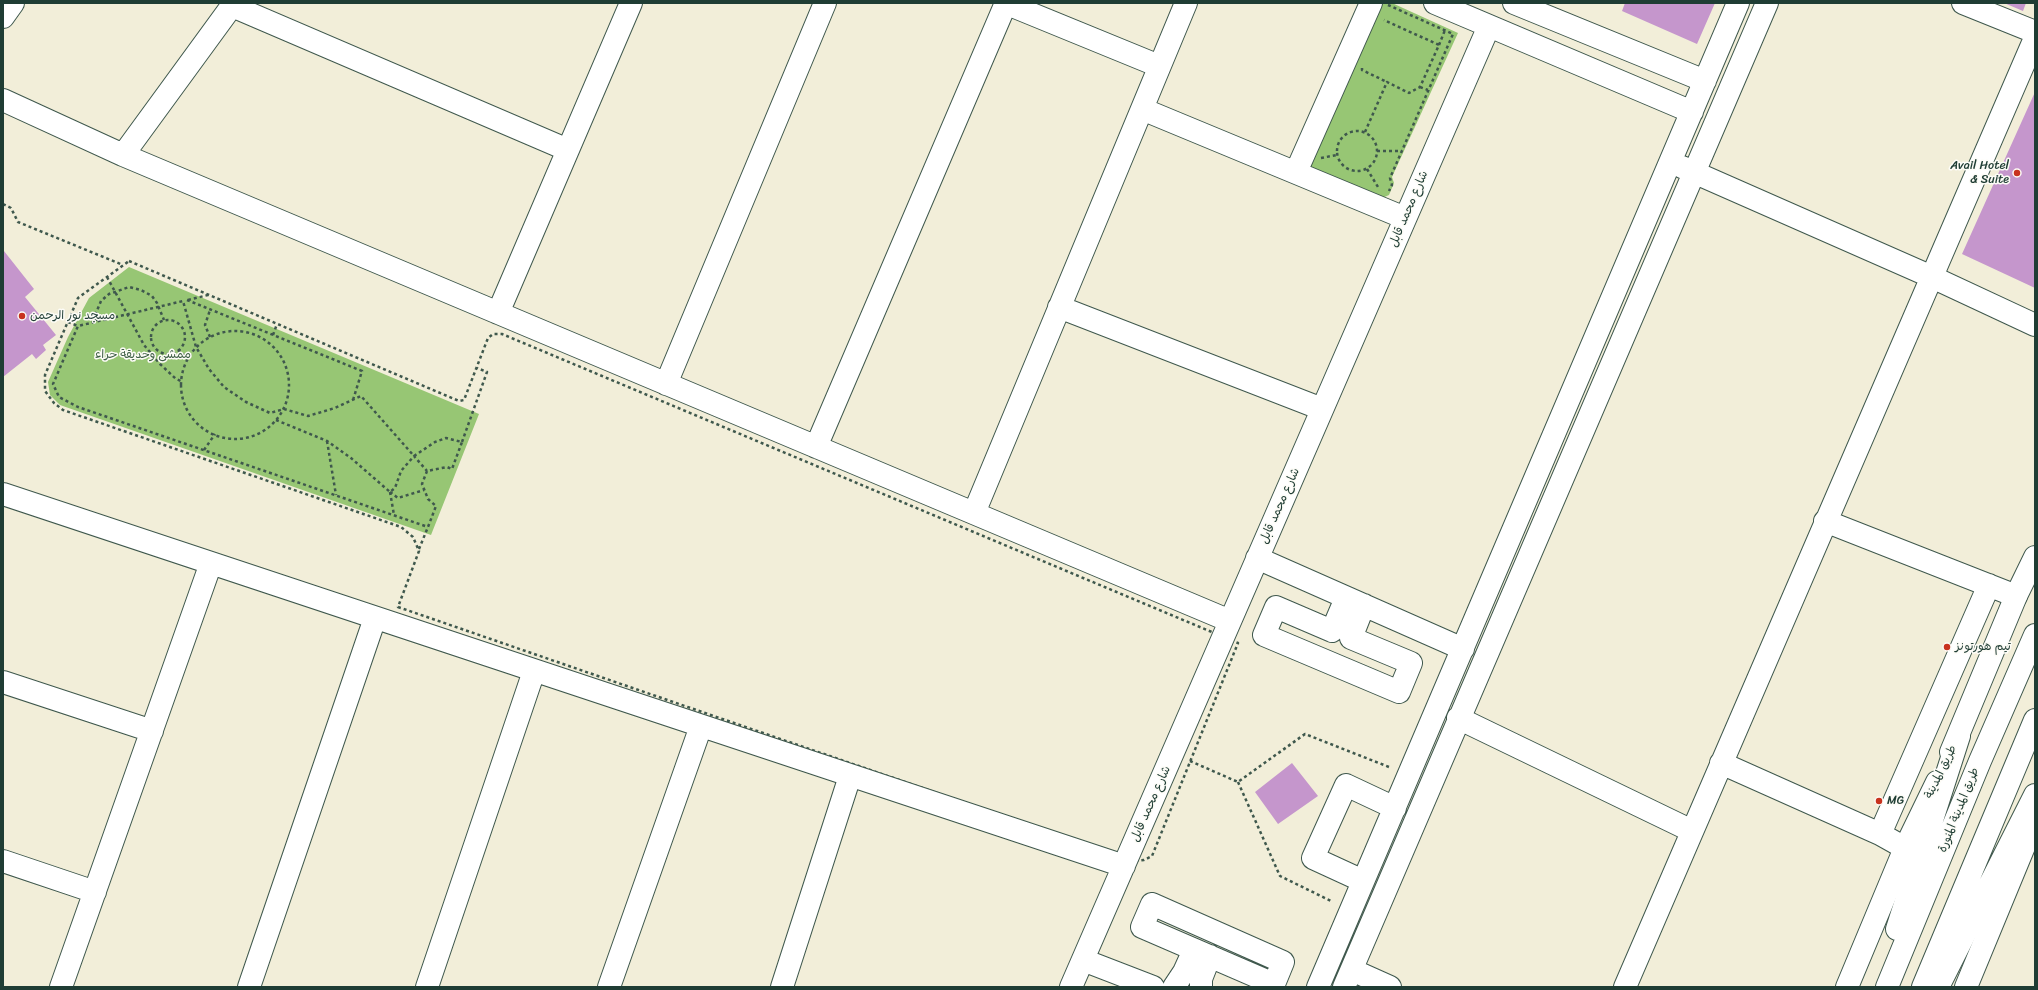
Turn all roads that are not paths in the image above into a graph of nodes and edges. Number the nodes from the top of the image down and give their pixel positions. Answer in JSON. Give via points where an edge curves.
{"nodes":[{"id":1,"x":13,"y":3,"type":"edge"},
{"id":2,"x":631,"y":3,"type":"edge"},
{"id":3,"x":825,"y":3,"type":"edge"},
{"id":4,"x":1005,"y":3,"type":"edge"},
{"id":5,"x":1186,"y":3,"type":"edge"},
{"id":6,"x":1435,"y":3,"type":"edge"},
{"id":7,"x":1514,"y":3,"type":"edge"},
{"id":8,"x":1738,"y":3,"type":"edge"},
{"id":9,"x":1767,"y":3,"type":"edge"},
{"id":10,"x":1963,"y":3,"type":"edge"},
{"id":11,"x":233,"y":4,"type":"edge"},
{"id":12,"x":1374,"y":10,"type":"edge"},
{"id":13,"x":3,"y":17,"type":"edge"},
{"id":14,"x":1489,"y":26,"type":"junction"},
{"id":15,"x":2035,"y":32,"type":"edge"},
{"id":16,"x":2035,"y":38,"type":"edge"},
{"id":17,"x":1160,"y":66,"type":"junction"},
{"id":18,"x":1705,"y":81,"type":"junction"},
{"id":19,"x":3,"y":100,"type":"edge"},
{"id":20,"x":1142,"y":109,"type":"junction"},
{"id":21,"x":1692,"y":112,"type":"junction"},
{"id":22,"x":568,"y":150,"type":"junction"},
{"id":23,"x":122,"y":155,"type":"junction"},
{"id":24,"x":1670,"y":162,"type":"junction"},
{"id":25,"x":1296,"y":172,"type":"junction"},
{"id":26,"x":1695,"y":172,"type":"junction"},
{"id":27,"x":1405,"y":218,"type":"junction"},
{"id":28,"x":1932,"y":277,"type":"junction"},
{"id":29,"x":1059,"y":307,"type":"junction"},
{"id":30,"x":498,"y":313,"type":"junction"},
{"id":31,"x":2035,"y":325,"type":"edge"},
{"id":32,"x":666,"y":384,"type":"junction"},
{"id":33,"x":1322,"y":409,"type":"junction"},
{"id":34,"x":816,"y":447,"type":"junction"},
{"id":35,"x":3,"y":494,"type":"edge"},
{"id":36,"x":974,"y":513,"type":"junction"},
{"id":37,"x":1825,"y":521,"type":"junction"},
{"id":38,"x":2035,"y":557,"type":"edge"},
{"id":39,"x":1257,"y":558,"type":"junction"},
{"id":40,"x":211,"y":563,"type":"junction"},
{"id":41,"x":1989,"y":585,"type":"junction"},
{"id":42,"x":2016,"y":596,"type":"junction"},
{"id":43,"x":1355,"y":602,"type":"junction"},
{"id":44,"x":375,"y":618,"type":"junction"},
{"id":45,"x":1230,"y":621,"type":"junction"},
{"id":46,"x":1342,"y":634,"type":"junction"},
{"id":47,"x":2035,"y":635,"type":"edge"},
{"id":48,"x":1463,"y":649,"type":"junction"},
{"id":49,"x":534,"y":671,"type":"junction"},
{"id":50,"x":3,"y":682,"type":"edge"},
{"id":51,"x":1458,"y":718,"type":"junction"},
{"id":52,"x":2035,"y":720,"type":"edge"},
{"id":53,"x":701,"y":726,"type":"junction"},
{"id":54,"x":152,"y":732,"type":"junction"},
{"id":55,"x":1959,"y":736,"type":"junction"},
{"id":56,"x":1722,"y":763,"type":"junction"},
{"id":57,"x":850,"y":776,"type":"junction"},
{"id":58,"x":2035,"y":795,"type":"edge"},
{"id":59,"x":1395,"y":808,"type":"junction"},
{"id":60,"x":2035,"y":820,"type":"edge"},
{"id":61,"x":1692,"y":831,"type":"junction"},
{"id":62,"x":1880,"y":834,"type":"junction"},
{"id":63,"x":1905,"y":848,"type":"junction"},
{"id":64,"x":1119,"y":860,"type":"junction"},
{"id":65,"x":3,"y":861,"type":"edge"},
{"id":66,"x":1363,"y":881,"type":"junction"},
{"id":67,"x":95,"y":892,"type":"junction"},
{"id":68,"x":1202,"y":953,"type":"junction"},
{"id":69,"x":1083,"y":960,"type":"junction"},
{"id":70,"x":1348,"y":978,"type":"edge"},
{"id":71,"x":61,"y":987,"type":"edge"},
{"id":72,"x":249,"y":987,"type":"edge"},
{"id":73,"x":427,"y":987,"type":"edge"},
{"id":74,"x":609,"y":987,"type":"edge"},
{"id":75,"x":782,"y":987,"type":"edge"},
{"id":76,"x":1071,"y":987,"type":"edge"},
{"id":77,"x":1153,"y":987,"type":"edge"},
{"id":78,"x":1174,"y":987,"type":"edge"},
{"id":79,"x":1201,"y":987,"type":"edge"},
{"id":80,"x":1318,"y":987,"type":"edge"},
{"id":81,"x":1390,"y":987,"type":"edge"},
{"id":82,"x":1625,"y":987,"type":"edge"},
{"id":83,"x":1847,"y":987,"type":"edge"},
{"id":84,"x":1878,"y":987,"type":"edge"},
{"id":85,"x":1887,"y":987,"type":"edge"},
{"id":86,"x":1923,"y":987,"type":"edge"},
{"id":87,"x":1938,"y":987,"type":"edge"},
{"id":88,"x":1966,"y":987,"type":"edge"}],
"edges":[{"from":1,"to":13,"type":"main road"},
{"from":2,"to":22,"type":"main road"},
{"from":3,"to":32,"type":"main road"},
{"from":4,"to":17,"type":"main road"},
{"from":4,"to":34,"type":"main road"},
{"from":5,"to":17,"type":"main road"},
{"from":6,"to":14,"type":"main road"},
{"from":7,"to":18,"type":"main road"},
{"from":8,"to":18,"type":"main road"},
{"from":9,"to":26,"type":"main road"},
{"from":10,"to":15,"type":"main road"},
{"from":11,"to":22,"type":"main road"},
{"from":11,"to":23,"type":"main road"},
{"from":12,"to":25,"type":"main road"},
{"from":14,"to":21,"type":"main road"},
{"from":14,"to":27,"type":"main road","name":"شارع محمد قابل"},
{"from":16,"to":28,"type":"main road"},
{"from":17,"to":20,"type":"main road"},
{"from":18,"to":21,"type":"main road"},
{"from":19,"to":23,"type":"main road"},
{"from":20,"to":25,"type":"main road"},
{"from":20,"to":29,"type":"main road"},
{"from":21,"to":24,"type":"main road"},
{"from":22,"to":30,"type":"main road"},
{"from":23,"to":30,"type":"main road"},
{"from":24,"to":26,"type":"main road"},
{"from":24,"to":48,"type":"main road"},
{"from":25,"to":27,"type":"main road"},
{"from":26,"to":28,"type":"main road"},
{"from":26,"to":51,"type":"main road"},
{"from":27,"to":33,"type":"main road","name":"شارع محمد قابل"},
{"from":28,"to":31,"type":"main road"},
{"from":28,"to":37,"type":"main road"},
{"from":29,"to":33,"type":"main road"},
{"from":29,"to":36,"type":"main road"},
{"from":30,"to":32,"type":"main road"},
{"from":32,"to":34,"type":"main road"},
{"from":33,"to":39,"type":"main road","name":"شارع محمد قابل"},
{"from":34,"to":36,"type":"main road"},
{"from":35,"to":40,"type":"main road"},
{"from":36,"to":45,"type":"main road"},
{"from":37,"to":41,"type":"main road"},
{"from":37,"to":56,"type":"main road"},
{"from":38,"to":42,"type":"main road","name":"طريق المدينة"},
{"from":39,"to":43,"type":"main road"},
{"from":39,"to":45,"type":"main road","name":"شارع محمد قابل"},
{"from":40,"to":44,"type":"main road"},
{"from":40,"to":54,"type":"main road"},
{"from":41,"to":42,"type":"main road"},
{"from":41,"to":62,"type":"main road"},
{"from":42,"to":55,"type":"main road","name":"طريق المدينة"},
{"from":43,"to":46,"type":"main road"},
{"from":43,"to":48,"type":"main road"},
{"from":44,"to":49,"type":"main road"},
{"from":44,"to":72,"type":"main road"},
{"from":45,"to":64,"type":"main road","name":"شارع محمد قابل"},
{"from":46,"to":46,"type":"main road","via":[[1276,607],[1264,635],[1399,692],[1411,663]]},
{"from":47,"to":85,"type":"main road","name":"طريق المدينة المنورة"},
{"from":48,"to":59,"type":"main road"},
{"from":49,"to":53,"type":"main road"},
{"from":49,"to":73,"type":"main road"},
{"from":50,"to":54,"type":"main road"},
{"from":51,"to":61,"type":"main road"},
{"from":51,"to":70,"type":"main road"},
{"from":52,"to":86,"type":"main road"},
{"from":53,"to":57,"type":"main road"},
{"from":53,"to":74,"type":"main road"},
{"from":54,"to":67,"type":"main road"},
{"from":55,"to":63,"type":"main road","name":"طريق المدينة"},
{"from":55,"to":84,"type":"main road"},
{"from":56,"to":61,"type":"main road"},
{"from":56,"to":62,"type":"main road"},
{"from":57,"to":64,"type":"main road"},
{"from":57,"to":75,"type":"main road"},
{"from":58,"to":87,"type":"main road"},
{"from":59,"to":66,"type":"main road"},
{"from":59,"to":66,"type":"main road","via":[[1346,785],[1313,858]]},
{"from":60,"to":88,"type":"main road"},
{"from":61,"to":82,"type":"main road"},
{"from":62,"to":63,"type":"main road"},
{"from":63,"to":83,"type":"main road","name":"طريق المدينة"},
{"from":64,"to":69,"type":"main road","name":"شارع محمد قابل"},
{"from":65,"to":67,"type":"main road"},
{"from":66,"to":80,"type":"main road"},
{"from":67,"to":71,"type":"main road"},
{"from":68,"to":68,"type":"main road","via":[[1142,927],[1152,904],[1283,962],[1274,984]]},
{"from":68,"to":78,"type":"main road"},
{"from":68,"to":79,"type":"main road"},
{"from":69,"to":76,"type":"main road","name":"شارع محمد قابل"},
{"from":69,"to":77,"type":"main road"},
{"from":70,"to":81,"type":"main road"}]}
